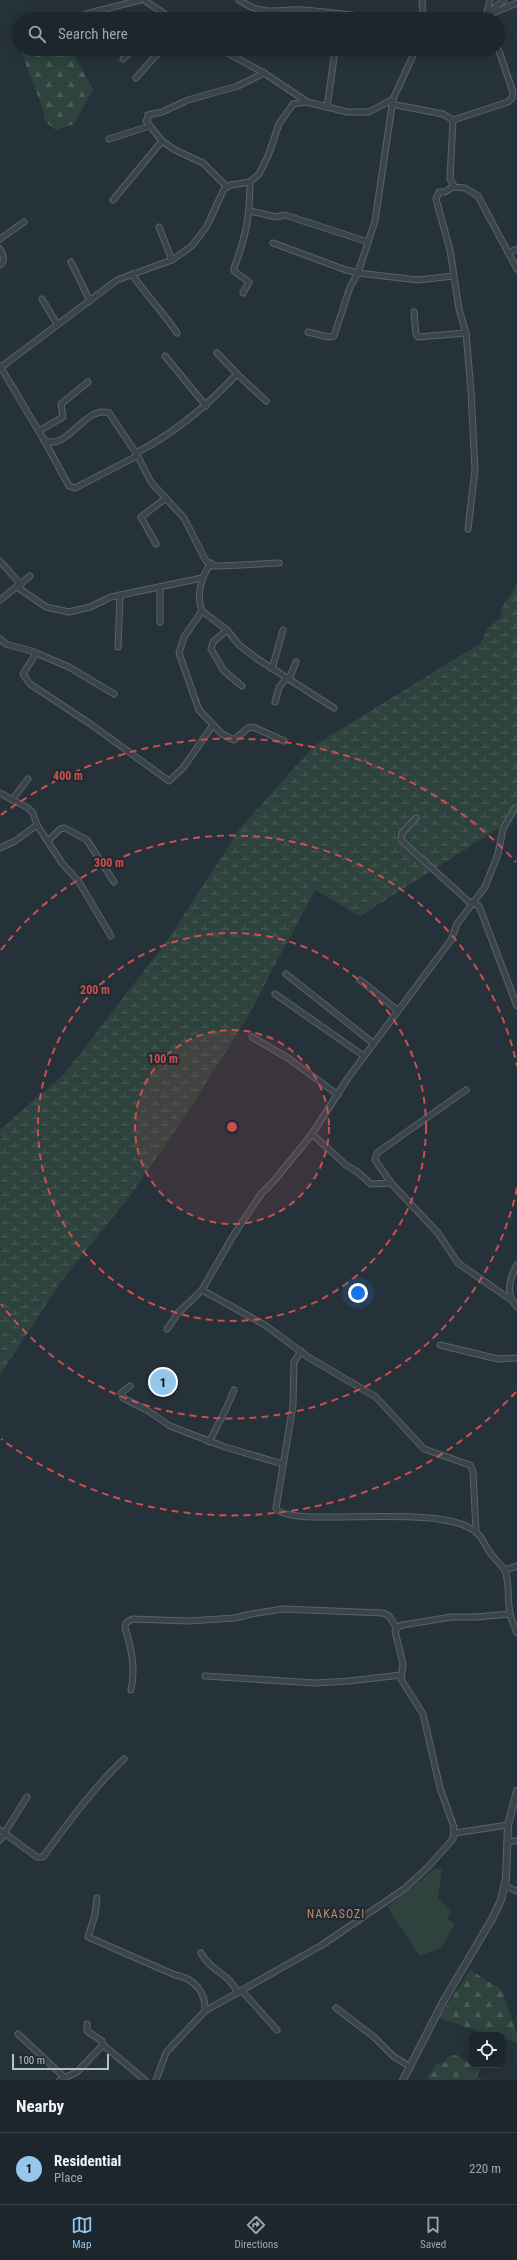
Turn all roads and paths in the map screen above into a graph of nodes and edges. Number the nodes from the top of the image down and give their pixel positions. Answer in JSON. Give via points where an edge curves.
{"nodes":[{"id":1,"x":140,"y":0,"type":"edge"},
{"id":2,"x":144,"y":0,"type":"edge"},
{"id":3,"x":239,"y":0,"type":"edge"},
{"id":4,"x":422,"y":0,"type":"edge"},
{"id":5,"x":490,"y":0,"type":"edge"},
{"id":6,"x":504,"y":0,"type":"edge"},
{"id":7,"x":517,"y":4,"type":"edge"},
{"id":8,"x":94,"y":12,"type":"edge"},
{"id":9,"x":159,"y":12,"type":"edge"},
{"id":10,"x":273,"y":12,"type":"edge"},
{"id":11,"x":273,"y":12,"type":"edge"},
{"id":12,"x":322,"y":12,"type":"edge"},
{"id":13,"x":423,"y":12,"type":"edge"},
{"id":14,"x":488,"y":12,"type":"edge"},
{"id":15,"x":492,"y":12,"type":"edge"},
{"id":16,"x":499,"y":12,"type":"edge"},
{"id":17,"x":126,"y":56,"type":"edge"},
{"id":18,"x":155,"y":56,"type":"edge"},
{"id":19,"x":233,"y":56,"type":"edge"},
{"id":20,"x":333,"y":56,"type":"edge"},
{"id":21,"x":413,"y":56,"type":"edge"},
{"id":22,"x":501,"y":56,"type":"edge"},
{"id":23,"x":123,"y":59,"type":"dead end"},
{"id":24,"x":264,"y":73,"type":"junction"},
{"id":25,"x":136,"y":78,"type":"dead end"},
{"id":26,"x":515,"y":97,"type":"edge"},
{"id":27,"x":392,"y":101,"type":"junction"},
{"id":28,"x":307,"y":102,"type":"junction"},
{"id":29,"x":327,"y":107,"type":"junction"},
{"id":30,"x":454,"y":120,"type":"junction"},
{"id":31,"x":150,"y":126,"type":"junction"},
{"id":32,"x":109,"y":139,"type":"dead end"},
{"id":33,"x":162,"y":141,"type":"junction"},
{"id":34,"x":250,"y":182,"type":"junction"},
{"id":35,"x":454,"y":186,"type":"junction"},
{"id":36,"x":227,"y":187,"type":"junction"},
{"id":37,"x":113,"y":200,"type":"dead end"},
{"id":38,"x":250,"y":211,"type":"junction"},
{"id":39,"x":24,"y":222,"type":"dead end"},
{"id":40,"x":159,"y":227,"type":"dead end"},
{"id":41,"x":0,"y":239,"type":"edge"},
{"id":42,"x":368,"y":242,"type":"junction"},
{"id":43,"x":273,"y":243,"type":"dead end"},
{"id":44,"x":0,"y":249,"type":"edge"},
{"id":45,"x":517,"y":249,"type":"edge"},
{"id":46,"x":508,"y":253,"type":"junction"},
{"id":47,"x":172,"y":260,"type":"junction"},
{"id":48,"x":71,"y":262,"type":"dead end"},
{"id":49,"x":0,"y":265,"type":"edge"},
{"id":50,"x":517,"y":269,"type":"edge"},
{"id":51,"x":358,"y":273,"type":"junction"},
{"id":52,"x":132,"y":274,"type":"junction"},
{"id":53,"x":453,"y":276,"type":"junction"},
{"id":54,"x":243,"y":293,"type":"dead end"},
{"id":55,"x":42,"y":299,"type":"dead end"},
{"id":56,"x":90,"y":301,"type":"junction"},
{"id":57,"x":414,"y":312,"type":"dead end"},
{"id":58,"x":57,"y":324,"type":"junction"},
{"id":59,"x":308,"y":332,"type":"dead end"},
{"id":60,"x":177,"y":333,"type":"dead end"},
{"id":61,"x":466,"y":333,"type":"junction"},
{"id":62,"x":217,"y":353,"type":"dead end"},
{"id":63,"x":165,"y":356,"type":"dead end"},
{"id":64,"x":0,"y":367,"type":"edge"},
{"id":65,"x":238,"y":374,"type":"junction"},
{"id":66,"x":88,"y":382,"type":"dead end"},
{"id":67,"x":266,"y":401,"type":"dead end"},
{"id":68,"x":206,"y":406,"type":"junction"},
{"id":69,"x":39,"y":431,"type":"junction"},
{"id":70,"x":44,"y":440,"type":"junction"},
{"id":71,"x":136,"y":454,"type":"junction"},
{"id":72,"x":166,"y":498,"type":"junction"},
{"id":73,"x":468,"y":529,"type":"dead end"},
{"id":74,"x":156,"y":544,"type":"dead end"},
{"id":75,"x":0,"y":561,"type":"edge"},
{"id":76,"x":279,"y":562,"type":"dead end"},
{"id":77,"x":211,"y":563,"type":"junction"},
{"id":78,"x":30,"y":576,"type":"dead end"},
{"id":79,"x":202,"y":578,"type":"junction"},
{"id":80,"x":19,"y":586,"type":"junction"},
{"id":81,"x":160,"y":587,"type":"junction"},
{"id":82,"x":120,"y":595,"type":"junction"},
{"id":83,"x":0,"y":600,"type":"edge"},
{"id":84,"x":202,"y":611,"type":"junction"},
{"id":85,"x":160,"y":622,"type":"dead end"},
{"id":86,"x":227,"y":630,"type":"junction"},
{"id":87,"x":284,"y":630,"type":"dead end"},
{"id":88,"x":0,"y":639,"type":"edge"},
{"id":89,"x":118,"y":647,"type":"dead end"},
{"id":90,"x":36,"y":653,"type":"junction"},
{"id":91,"x":296,"y":662,"type":"dead end"},
{"id":92,"x":272,"y":669,"type":"junction"},
{"id":93,"x":288,"y":679,"type":"junction"},
{"id":94,"x":242,"y":686,"type":"dead end"},
{"id":95,"x":114,"y":694,"type":"dead end"},
{"id":96,"x":275,"y":702,"type":"dead end"},
{"id":97,"x":334,"y":708,"type":"dead end"},
{"id":98,"x":213,"y":725,"type":"junction"},
{"id":99,"x":284,"y":741,"type":"dead end"},
{"id":100,"x":28,"y":779,"type":"dead end"},
{"id":101,"x":0,"y":793,"type":"edge"},
{"id":102,"x":12,"y":800,"type":"junction"},
{"id":103,"x":515,"y":808,"type":"dead end"},
{"id":104,"x":416,"y":818,"type":"dead end"},
{"id":105,"x":37,"y":825,"type":"junction"},
{"id":106,"x":48,"y":840,"type":"junction"},
{"id":107,"x":0,"y":848,"type":"edge"},
{"id":108,"x":114,"y":882,"type":"dead end"},
{"id":109,"x":475,"y":904,"type":"junction"},
{"id":110,"x":111,"y":936,"type":"dead end"},
{"id":111,"x":286,"y":974,"type":"dead end"},
{"id":112,"x":360,"y":980,"type":"dead end"},
{"id":113,"x":275,"y":994,"type":"dead end"},
{"id":114,"x":517,"y":1006,"type":"edge"},
{"id":115,"x":398,"y":1010,"type":"junction"},
{"id":116,"x":252,"y":1037,"type":"dead end"},
{"id":117,"x":373,"y":1043,"type":"junction"},
{"id":118,"x":364,"y":1056,"type":"junction"},
{"id":119,"x":466,"y":1090,"type":"dead end"},
{"id":120,"x":338,"y":1095,"type":"junction"},
{"id":121,"x":312,"y":1134,"type":"junction"},
{"id":122,"x":390,"y":1183,"type":"junction"},
{"id":123,"x":517,"y":1265,"type":"edge"},
{"id":124,"x":202,"y":1290,"type":"junction"},
{"id":125,"x":511,"y":1300,"type":"junction"},
{"id":126,"x":517,"y":1308,"type":"edge"},
{"id":127,"x":167,"y":1329,"type":"dead end"},
{"id":128,"x":440,"y":1345,"type":"dead end"},
{"id":129,"x":301,"y":1350,"type":"junction"},
{"id":130,"x":517,"y":1358,"type":"edge"},
{"id":131,"x":130,"y":1386,"type":"dead end"},
{"id":132,"x":234,"y":1390,"type":"dead end"},
{"id":133,"x":209,"y":1442,"type":"junction"},
{"id":134,"x":283,"y":1464,"type":"junction"},
{"id":135,"x":476,"y":1532,"type":"junction"},
{"id":136,"x":517,"y":1566,"type":"edge"},
{"id":137,"x":505,"y":1570,"type":"junction"},
{"id":138,"x":510,"y":1614,"type":"junction"},
{"id":139,"x":396,"y":1628,"type":"junction"},
{"id":140,"x":517,"y":1633,"type":"edge"},
{"id":141,"x":401,"y":1675,"type":"junction"},
{"id":142,"x":205,"y":1676,"type":"dead end"},
{"id":143,"x":131,"y":1690,"type":"dead end"},
{"id":144,"x":124,"y":1759,"type":"dead end"},
{"id":145,"x":517,"y":1791,"type":"edge"},
{"id":146,"x":27,"y":1797,"type":"dead end"},
{"id":147,"x":508,"y":1825,"type":"junction"},
{"id":148,"x":2,"y":1832,"type":"edge"},
{"id":149,"x":454,"y":1833,"type":"junction"},
{"id":150,"x":0,"y":1840,"type":"edge"},
{"id":151,"x":507,"y":1841,"type":"junction"},
{"id":152,"x":517,"y":1841,"type":"edge"},
{"id":153,"x":505,"y":1886,"type":"junction"},
{"id":154,"x":517,"y":1891,"type":"edge"},
{"id":155,"x":97,"y":1898,"type":"dead end"},
{"id":156,"x":201,"y":1953,"type":"dead end"},
{"id":157,"x":240,"y":1992,"type":"junction"},
{"id":158,"x":336,"y":2008,"type":"dead end"},
{"id":159,"x":205,"y":2011,"type":"junction"},
{"id":160,"x":87,"y":2024,"type":"dead end"},
{"id":161,"x":277,"y":2030,"type":"dead end"},
{"id":162,"x":18,"y":2034,"type":"dead end"},
{"id":163,"x":103,"y":2045,"type":"junction"},
{"id":164,"x":409,"y":2066,"type":"junction"},
{"id":165,"x":62,"y":2079,"type":"edge"},
{"id":166,"x":145,"y":2080,"type":"edge"},
{"id":167,"x":156,"y":2080,"type":"edge"},
{"id":168,"x":403,"y":2080,"type":"edge"}],
"edges":[{"from":1,"to":8,"type":"street"},
{"from":2,"to":9,"type":"street"},
{"from":3,"to":11,"type":"street","via":[[252,8]]},
{"from":4,"to":13,"type":"street"},
{"from":5,"to":14,"type":"street"},
{"from":6,"to":15,"type":"street"},
{"from":7,"to":16,"type":"street"},
{"from":10,"to":12,"type":"street"},
{"from":17,"to":23,"type":"street"},
{"from":18,"to":25,"type":"street"},
{"from":19,"to":24,"type":"street"},
{"from":20,"to":29,"type":"street"},
{"from":21,"to":27,"type":"street"},
{"from":22,"to":26,"type":"street"},
{"from":24,"to":28,"type":"street"},
{"from":24,"to":31,"type":"street","via":[[238,86],[188,100],[162,112],[148,114],[146,120]]},
{"from":26,"to":30,"type":"street","via":[[508,102]]},
{"from":27,"to":29,"type":"street","via":[[369,112],[347,112]]},
{"from":27,"to":30,"type":"street","via":[[443,114]]},
{"from":27,"to":42,"type":"street","via":[[375,221]]},
{"from":28,"to":29,"type":"street"},
{"from":28,"to":34,"type":"street","via":[[295,103],[288,109],[279,124],[259,174]]},
{"from":30,"to":35,"type":"street","via":[[450,179]]},
{"from":31,"to":32,"type":"street"},
{"from":31,"to":33,"type":"street"},
{"from":33,"to":36,"type":"street","via":[[203,163]]},
{"from":33,"to":37,"type":"street"},
{"from":34,"to":36,"type":"street"},
{"from":34,"to":38,"type":"street"},
{"from":35,"to":46,"type":"street","via":[[452,187],[470,190],[478,196]]},
{"from":35,"to":53,"type":"street","via":[[445,192],[439,192],[436,199],[450,250]]},
{"from":36,"to":47,"type":"street","via":[[203,235]]},
{"from":38,"to":42,"type":"street","via":[[276,217],[285,214]]},
{"from":38,"to":54,"type":"street","via":[[245,239],[234,268],[234,271],[249,282]]},
{"from":39,"to":41,"type":"street"},
{"from":40,"to":47,"type":"street"},
{"from":42,"to":51,"type":"street"},
{"from":43,"to":51,"type":"street"},
{"from":44,"to":49,"type":"street","via":[[4,256]]},
{"from":45,"to":46,"type":"street"},
{"from":46,"to":50,"type":"street"},
{"from":47,"to":52,"type":"street"},
{"from":48,"to":56,"type":"street"},
{"from":51,"to":53,"type":"street","via":[[423,280]]},
{"from":51,"to":59,"type":"street","via":[[350,287],[334,336]]},
{"from":52,"to":56,"type":"street","via":[[117,280]]},
{"from":52,"to":60,"type":"street"},
{"from":53,"to":61,"type":"street"},
{"from":55,"to":58,"type":"street"},
{"from":56,"to":58,"type":"street"},
{"from":57,"to":61,"type":"street","via":[[418,337]]},
{"from":58,"to":64,"type":"street"},
{"from":61,"to":73,"type":"street","via":[[472,391],[475,470]]},
{"from":62,"to":65,"type":"street"},
{"from":63,"to":68,"type":"street"},
{"from":64,"to":69,"type":"street"},
{"from":65,"to":67,"type":"street"},
{"from":65,"to":68,"type":"street"},
{"from":66,"to":69,"type":"street","via":[[61,404],[62,417]]},
{"from":68,"to":71,"type":"street"},
{"from":69,"to":70,"type":"street"},
{"from":70,"to":71,"type":"street","via":[[52,442],[62,439],[93,414],[106,412],[111,415]]},
{"from":70,"to":71,"type":"street","via":[[69,486],[75,488]]},
{"from":71,"to":72,"type":"street","via":[[151,482]]},
{"from":72,"to":74,"type":"street","via":[[141,517]]},
{"from":72,"to":77,"type":"street","via":[[184,518],[206,561]]},
{"from":75,"to":80,"type":"street"},
{"from":76,"to":77,"type":"street","via":[[220,566]]},
{"from":77,"to":79,"type":"street"},
{"from":78,"to":80,"type":"street"},
{"from":79,"to":81,"type":"street"},
{"from":79,"to":84,"type":"street"},
{"from":80,"to":82,"type":"street","via":[[46,607],[69,612],[80,611]]},
{"from":80,"to":83,"type":"street"},
{"from":81,"to":82,"type":"street"},
{"from":81,"to":85,"type":"street"},
{"from":82,"to":89,"type":"street"},
{"from":84,"to":86,"type":"street"},
{"from":84,"to":98,"type":"street","via":[[184,637],[179,653],[199,710]]},
{"from":86,"to":92,"type":"street","via":[[239,645]]},
{"from":86,"to":94,"type":"street","via":[[213,642],[211,649],[224,671]]},
{"from":87,"to":92,"type":"street"},
{"from":88,"to":90,"type":"street","via":[[6,644]]},
{"from":90,"to":95,"type":"street","via":[[69,667]]},
{"from":90,"to":98,"type":"street","via":[[23,674],[30,684],[169,781],[183,768]]},
{"from":91,"to":93,"type":"street"},
{"from":92,"to":93,"type":"street"},
{"from":93,"to":96,"type":"street","via":[[280,687]]},
{"from":93,"to":97,"type":"street"},
{"from":98,"to":99,"type":"street","via":[[226,737],[234,740],[252,727]]},
{"from":100,"to":102,"type":"street"},
{"from":101,"to":102,"type":"street"},
{"from":102,"to":105,"type":"street","via":[[33,813]]},
{"from":103,"to":109,"type":"street","via":[[503,829],[498,854],[485,888]]},
{"from":104,"to":109,"type":"street","via":[[402,833],[401,840],[468,901]]},
{"from":105,"to":106,"type":"street"},
{"from":105,"to":107,"type":"street"},
{"from":106,"to":108,"type":"street","via":[[60,829],[65,828],[87,840]]},
{"from":106,"to":110,"type":"street","via":[[62,863],[79,882]]},
{"from":109,"to":114,"type":"street","via":[[479,906],[486,920]]},
{"from":109,"to":115,"type":"street","via":[[457,924],[451,940]]},
{"from":111,"to":117,"type":"street"},
{"from":112,"to":115,"type":"street"},
{"from":113,"to":118,"type":"street"},
{"from":115,"to":117,"type":"street"},
{"from":116,"to":120,"type":"street","via":[[288,1058]]},
{"from":117,"to":118,"type":"street"},
{"from":118,"to":120,"type":"street"},
{"from":119,"to":122,"type":"street","via":[[377,1153],[376,1160]]},
{"from":120,"to":121,"type":"street"},
{"from":121,"to":122,"type":"street","via":[[346,1165],[372,1184]]},
{"from":121,"to":124,"type":"street","via":[[261,1194]]},
{"from":122,"to":125,"type":"street","via":[[438,1233],[458,1263]]},
{"from":123,"to":125,"type":"street","via":[[510,1282]]},
{"from":124,"to":127,"type":"street","via":[[178,1313]]},
{"from":124,"to":129,"type":"street","via":[[265,1325]]},
{"from":125,"to":126,"type":"street"},
{"from":128,"to":130,"type":"street","via":[[498,1359]]},
{"from":129,"to":134,"type":"street","via":[[294,1362],[293,1405]]},
{"from":129,"to":135,"type":"street","via":[[376,1397],[424,1449],[470,1465],[473,1471]]},
{"from":131,"to":133,"type":"street","via":[[121,1393],[123,1398],[170,1426]]},
{"from":132,"to":133,"type":"street"},
{"from":133,"to":134,"type":"street"},
{"from":134,"to":135,"type":"street","via":[[276,1508],[281,1514],[301,1518],[346,1516],[444,1519],[460,1523]]},
{"from":135,"to":137,"type":"street"},
{"from":136,"to":137,"type":"street"},
{"from":137,"to":138,"type":"street"},
{"from":138,"to":139,"type":"street","via":[[435,1618]]},
{"from":138,"to":140,"type":"street"},
{"from":139,"to":141,"type":"street","via":[[403,1664]]},
{"from":139,"to":143,"type":"street","via":[[389,1616],[384,1613],[340,1610],[283,1609],[235,1618],[188,1621],[132,1619],[125,1626],[133,1662]]},
{"from":141,"to":142,"type":"street","via":[[315,1683]]},
{"from":141,"to":149,"type":"street","via":[[405,1688],[420,1705]]},
{"from":144,"to":148,"type":"street","via":[[64,1827],[43,1857],[37,1857]]},
{"from":145,"to":147,"type":"street"},
{"from":146,"to":148,"type":"street"},
{"from":147,"to":149,"type":"street"},
{"from":147,"to":151,"type":"street"},
{"from":148,"to":150,"type":"street"},
{"from":149,"to":157,"type":"street","via":[[450,1843],[404,1889],[322,1945]]},
{"from":151,"to":152,"type":"street"},
{"from":151,"to":153,"type":"street"},
{"from":153,"to":154,"type":"street"},
{"from":153,"to":164,"type":"street","via":[[492,1919]]},
{"from":155,"to":159,"type":"street","via":[[88,1937],[169,1972],[187,1977],[196,1985],[205,2003]]},
{"from":156,"to":157,"type":"street","via":[[212,1967],[232,1982]]},
{"from":157,"to":159,"type":"street"},
{"from":157,"to":161,"type":"street"},
{"from":158,"to":164,"type":"street","via":[[374,2037],[393,2056]]},
{"from":159,"to":167,"type":"street","via":[[166,2053]]},
{"from":160,"to":163,"type":"street","via":[[87,2031],[102,2041]]},
{"from":162,"to":165,"type":"street"},
{"from":163,"to":165,"type":"street","via":[[77,2072]]},
{"from":163,"to":166,"type":"street"},
{"from":164,"to":168,"type":"street"}]}
